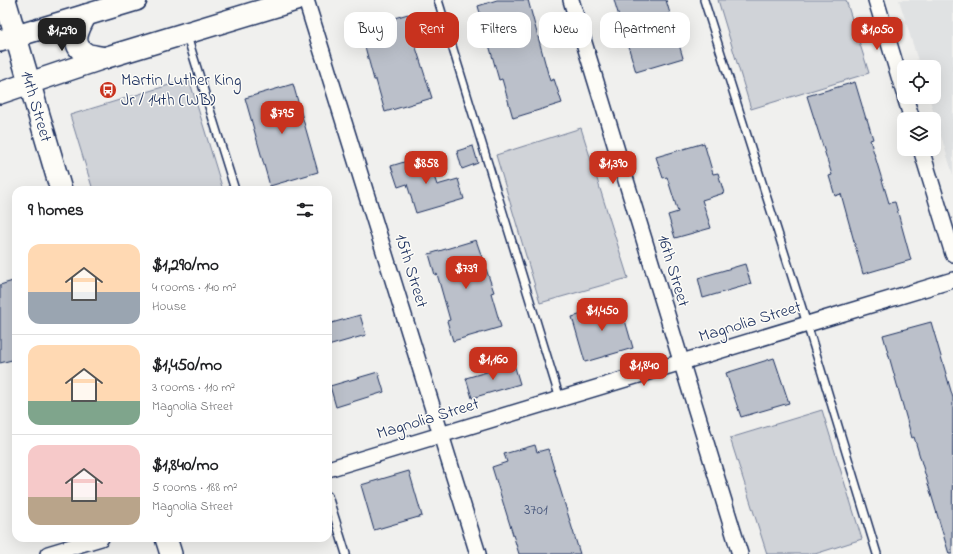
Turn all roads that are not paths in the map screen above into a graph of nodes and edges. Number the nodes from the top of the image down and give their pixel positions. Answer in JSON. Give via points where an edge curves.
{"nodes":[{"id":1,"x":5,"y":0,"type":"edge"},
{"id":2,"x":136,"y":0,"type":"edge"},
{"id":3,"x":296,"y":0,"type":"edge"},
{"id":4,"x":306,"y":0,"type":"edge"},
{"id":5,"x":438,"y":0,"type":"edge"},
{"id":6,"x":571,"y":0,"type":"edge"},
{"id":7,"x":704,"y":0,"type":"edge"},
{"id":8,"x":876,"y":0,"type":"edge"},
{"id":9,"x":86,"y":15,"type":"junction"},
{"id":10,"x":186,"y":33,"type":"junction"},
{"id":11,"x":8,"y":38,"type":"edge"},
{"id":12,"x":104,"y":58,"type":"junction"},
{"id":13,"x":897,"y":70,"type":"edge"},
{"id":14,"x":30,"y":82,"type":"junction"},
{"id":15,"x":0,"y":93,"type":"edge"},
{"id":16,"x":923,"y":156,"type":"edge"},
{"id":17,"x":61,"y":186,"type":"edge"},
{"id":18,"x":234,"y":186,"type":"edge"},
{"id":19,"x":953,"y":254,"type":"edge"},
{"id":20,"x":953,"y":280,"type":"edge"},
{"id":21,"x":807,"y":324,"type":"junction"},
{"id":22,"x":681,"y":362,"type":"junction"},
{"id":23,"x":560,"y":399,"type":"junction"},
{"id":24,"x":441,"y":435,"type":"junction"},
{"id":25,"x":332,"y":468,"type":"edge"},
{"id":26,"x":332,"y":509,"type":"edge"},
{"id":27,"x":88,"y":542,"type":"edge"},
{"id":28,"x":167,"y":542,"type":"edge"},
{"id":29,"x":48,"y":554,"type":"edge"},
{"id":30,"x":171,"y":554,"type":"edge"},
{"id":31,"x":346,"y":554,"type":"edge"},
{"id":32,"x":478,"y":554,"type":"edge"},
{"id":33,"x":740,"y":554,"type":"edge"},
{"id":34,"x":877,"y":554,"type":"edge"}],
"edges":[{"from":1,"to":11,"type":"main road","name":"14th Street"},
{"from":2,"to":9,"type":"main road"},
{"from":3,"to":10,"type":"main road"},
{"from":4,"to":24,"type":"street","name":"15th Street"},
{"from":5,"to":23,"type":"lane"},
{"from":6,"to":22,"type":"street","name":"16th Street"},
{"from":7,"to":21,"type":"lane"},
{"from":8,"to":13,"type":"street"},
{"from":9,"to":11,"type":"main road"},
{"from":9,"to":12,"type":"main road","via":[[77,34],[78,45],[84,53]]},
{"from":10,"to":12,"type":"main road"},
{"from":10,"to":18,"type":"lane"},
{"from":11,"to":14,"type":"main road","name":"14th Street"},
{"from":12,"to":14,"type":"main road"},
{"from":14,"to":15,"type":"main road"},
{"from":14,"to":17,"type":"main road","name":"14th Street"},
{"from":16,"to":19,"type":"street"},
{"from":20,"to":21,"type":"street","name":"Magnolia Street"},
{"from":21,"to":22,"type":"street","name":"Magnolia Street"},
{"from":21,"to":34,"type":"lane"},
{"from":22,"to":23,"type":"street","name":"Magnolia Street"},
{"from":22,"to":33,"type":"street","name":"16th Street"},
{"from":23,"to":24,"type":"street","name":"Magnolia Street"},
{"from":24,"to":25,"type":"street","name":"Magnolia Street"},
{"from":24,"to":32,"type":"street","name":"15th Street"},
{"from":26,"to":31,"type":"lane"},
{"from":27,"to":29,"type":"street"},
{"from":28,"to":30,"type":"main road"}]}
